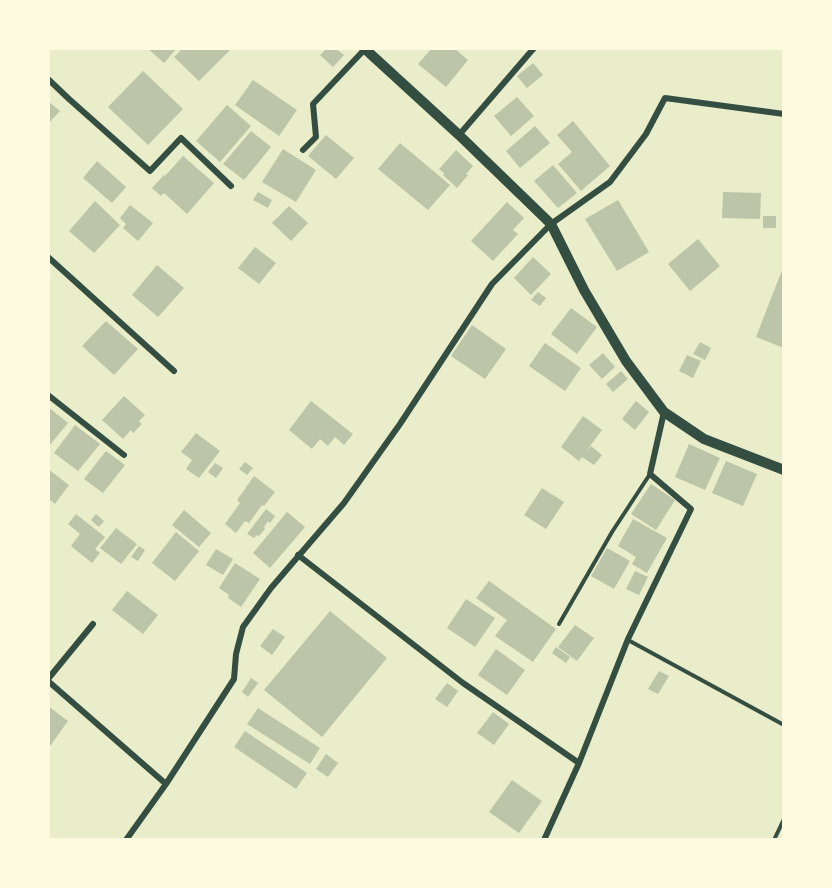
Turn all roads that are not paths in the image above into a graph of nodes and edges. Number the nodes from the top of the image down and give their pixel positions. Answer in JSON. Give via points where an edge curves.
{"nodes":[{"id":1,"x":364,"y":48,"type":"edge"},
{"id":2,"x":534,"y":48,"type":"edge"},
{"id":3,"x":48,"y":79,"type":"edge"},
{"id":4,"x":784,"y":114,"type":"edge"},
{"id":5,"x":459,"y":135,"type":"junction"},
{"id":6,"x":303,"y":150,"type":"dead end"},
{"id":7,"x":231,"y":186,"type":"dead end"},
{"id":8,"x":551,"y":224,"type":"junction"},
{"id":9,"x":48,"y":257,"type":"edge"},
{"id":10,"x":174,"y":371,"type":"dead end"},
{"id":11,"x":48,"y":395,"type":"edge"},
{"id":12,"x":664,"y":412,"type":"junction"},
{"id":13,"x":124,"y":455,"type":"dead end"},
{"id":14,"x":784,"y":470,"type":"edge"},
{"id":15,"x":650,"y":474,"type":"junction"},
{"id":16,"x":298,"y":555,"type":"junction"},
{"id":17,"x":93,"y":624,"type":"dead end"},
{"id":18,"x":558,"y":624,"type":"dead end"},
{"id":19,"x":628,"y":639,"type":"junction"},
{"id":20,"x":48,"y":680,"type":"edge"},
{"id":21,"x":784,"y":725,"type":"edge"},
{"id":22,"x":579,"y":763,"type":"junction"},
{"id":23,"x":166,"y":784,"type":"junction"},
{"id":24,"x":126,"y":840,"type":"edge"},
{"id":25,"x":544,"y":840,"type":"edge"}],
"edges":[{"from":1,"to":5,"type":"street"},
{"from":1,"to":6,"type":"street","via":[[313,104],[316,136]]},
{"from":2,"to":5,"type":"street"},
{"from":3,"to":7,"type":"street","via":[[150,171],[181,138]]},
{"from":4,"to":8,"type":"street","via":[[665,98],[646,134],[610,182]]},
{"from":5,"to":8,"type":"street"},
{"from":8,"to":12,"type":"street","via":[[626,361]]},
{"from":8,"to":16,"type":"street","via":[[492,284],[344,503]]},
{"from":9,"to":10,"type":"street"},
{"from":11,"to":13,"type":"street"},
{"from":12,"to":14,"type":"street","via":[[704,439]]},
{"from":12,"to":15,"type":"street"},
{"from":15,"to":18,"type":"lane"},
{"from":15,"to":19,"type":"street","via":[[691,508]]},
{"from":16,"to":22,"type":"street","via":[[463,683]]},
{"from":16,"to":23,"type":"street","via":[[243,627],[234,680]]},
{"from":17,"to":20,"type":"street"},
{"from":19,"to":21,"type":"lane"},
{"from":19,"to":22,"type":"street"},
{"from":20,"to":23,"type":"street"},
{"from":22,"to":25,"type":"street"},
{"from":23,"to":24,"type":"street"}]}
